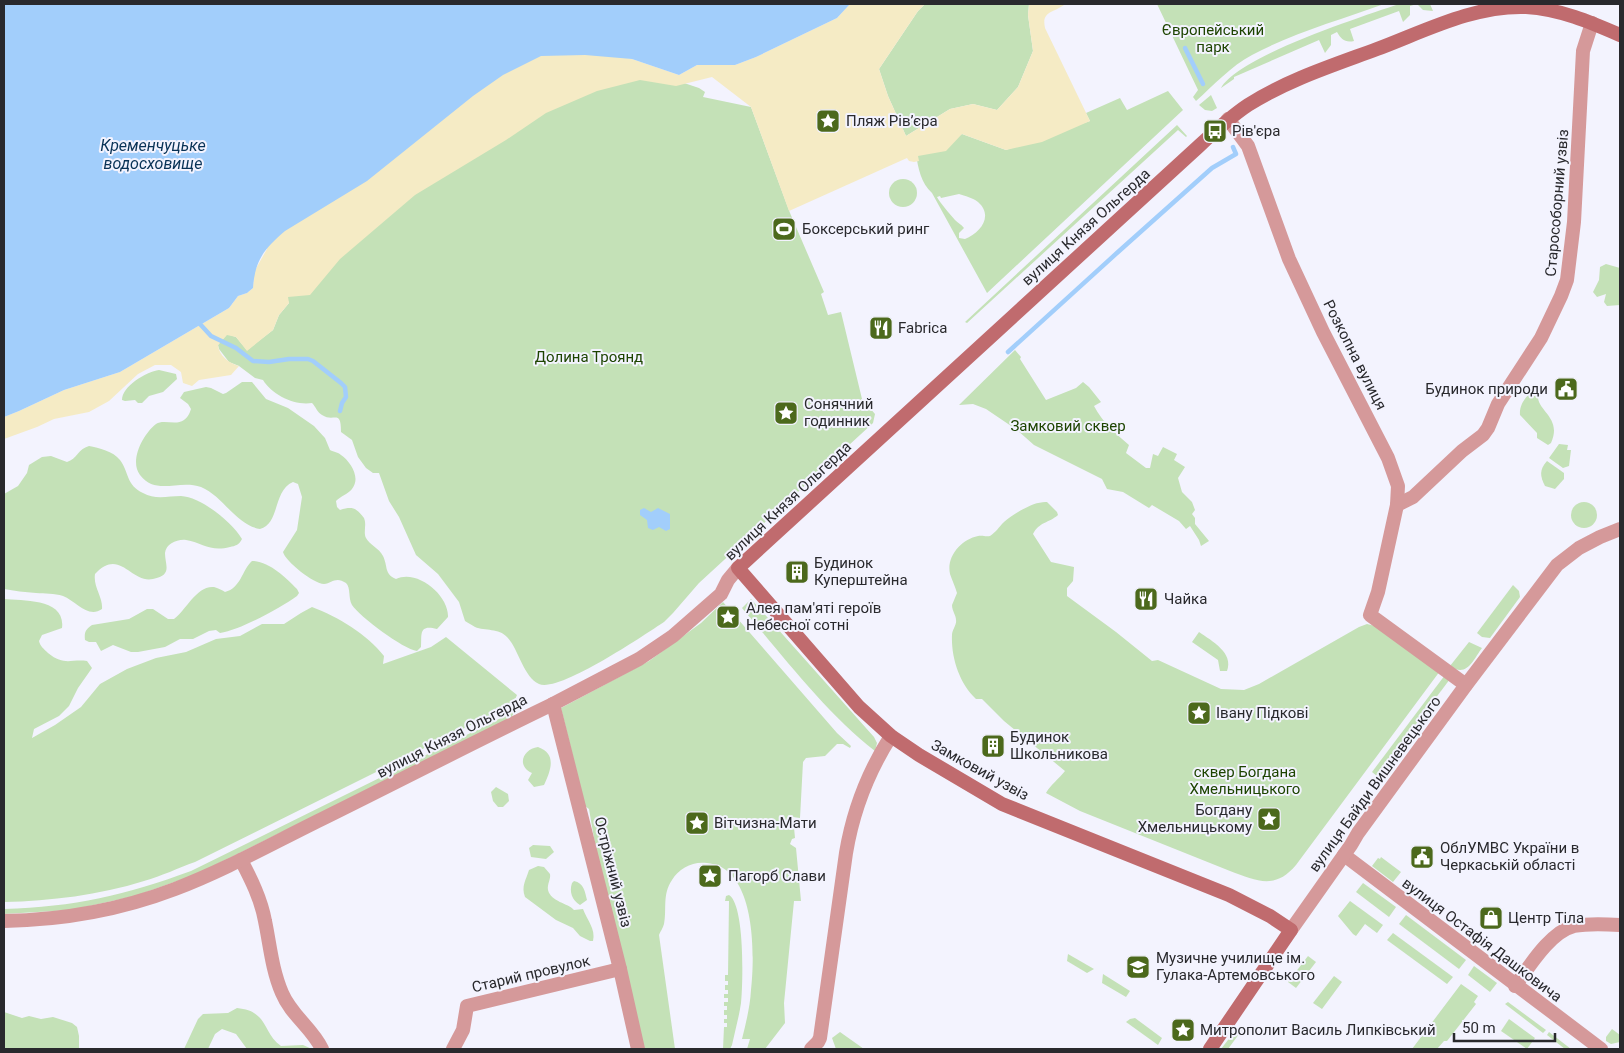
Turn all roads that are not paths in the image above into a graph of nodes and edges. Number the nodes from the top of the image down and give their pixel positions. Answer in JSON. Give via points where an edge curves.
{"nodes":[{"id":1,"x":1592,"y":23,"type":"junction"},
{"id":2,"x":1620,"y":35,"type":"edge"},
{"id":3,"x":1228,"y":119,"type":"junction"},
{"id":4,"x":1398,"y":506,"type":"junction"},
{"id":5,"x":1620,"y":530,"type":"edge"},
{"id":6,"x":738,"y":568,"type":"junction"},
{"id":7,"x":1466,"y":685,"type":"junction"},
{"id":8,"x":553,"y":704,"type":"junction"},
{"id":9,"x":891,"y":736,"type":"junction"},
{"id":10,"x":1344,"y":855,"type":"junction"},
{"id":11,"x":241,"y":860,"type":"junction"},
{"id":12,"x":4,"y":921,"type":"edge"},
{"id":13,"x":1620,"y":925,"type":"edge"},
{"id":14,"x":1291,"y":930,"type":"junction"},
{"id":15,"x":620,"y":969,"type":"junction"},
{"id":16,"x":1515,"y":986,"type":"junction"},
{"id":17,"x":322,"y":1049,"type":"edge"},
{"id":18,"x":453,"y":1049,"type":"edge"},
{"id":19,"x":638,"y":1049,"type":"edge"},
{"id":20,"x":811,"y":1049,"type":"edge"},
{"id":21,"x":1210,"y":1049,"type":"edge"},
{"id":22,"x":1601,"y":1049,"type":"edge"}],
"edges":[{"from":1,"to":2,"type":"main road","name":"вулиця Князя Ольгерда"},
{"from":1,"to":3,"type":"main road","name":"вулиця Князя Ольгерда","via":[[1560,12],[1526,7],[1468,14],[1294,82]]},
{"from":1,"to":4,"type":"street","name":"Старособорний узвіз","via":[[1583,51],[1574,222],[1562,296],[1483,435],[1413,497]]},
{"from":3,"to":4,"type":"street","name":"Розкопна вулиця","via":[[1248,146],[1291,265],[1388,458],[1398,486]]},
{"from":3,"to":6,"type":"main road","name":"вулиця Князя Ольгерда"},
{"from":4,"to":7,"type":"street","name":"Розкопна вулиця","via":[[1370,615]]},
{"from":5,"to":7,"type":"street","name":"вулиця Байди Вишневецького","via":[[1600,536],[1565,558]]},
{"from":6,"to":8,"type":"street","name":"вулиця Князя Ольгерда","via":[[721,594],[673,636],[639,659]]},
{"from":6,"to":9,"type":"main road","name":"Замковий узвіз","via":[[849,697]]},
{"from":7,"to":10,"type":"street","name":"вулиця Байди Вишневецького"},
{"from":8,"to":11,"type":"street","name":"вулиця Князя Ольгерда"},
{"from":8,"to":15,"type":"street","name":"Остріжний узвіз"},
{"from":9,"to":14,"type":"main road","name":"Замковий узвіз","via":[[1002,804],[1229,895]]},
{"from":9,"to":20,"type":"street","via":[[863,790],[851,828],[820,1038]]},
{"from":10,"to":14,"type":"street","name":"вулиця Байди Вишневецького"},
{"from":10,"to":16,"type":"street","name":"вулиця Остафія Дашковича"},
{"from":11,"to":12,"type":"street","name":"вулиця Князя Ольгерда","via":[[176,889],[136,902],[77,915]]},
{"from":11,"to":17,"type":"street","via":[[262,910],[282,992],[294,1014]]},
{"from":13,"to":16,"type":"street","via":[[1590,924],[1563,931]]},
{"from":14,"to":21,"type":"main road","name":"вулиця Байди Вишневецького"},
{"from":15,"to":18,"type":"street","name":"Старий провулок","via":[[467,1006],[463,1030]]},
{"from":15,"to":19,"type":"street","name":"Остріжний узвіз"},
{"from":16,"to":22,"type":"street","name":"вулиця Остафія Дашковича"}]}
